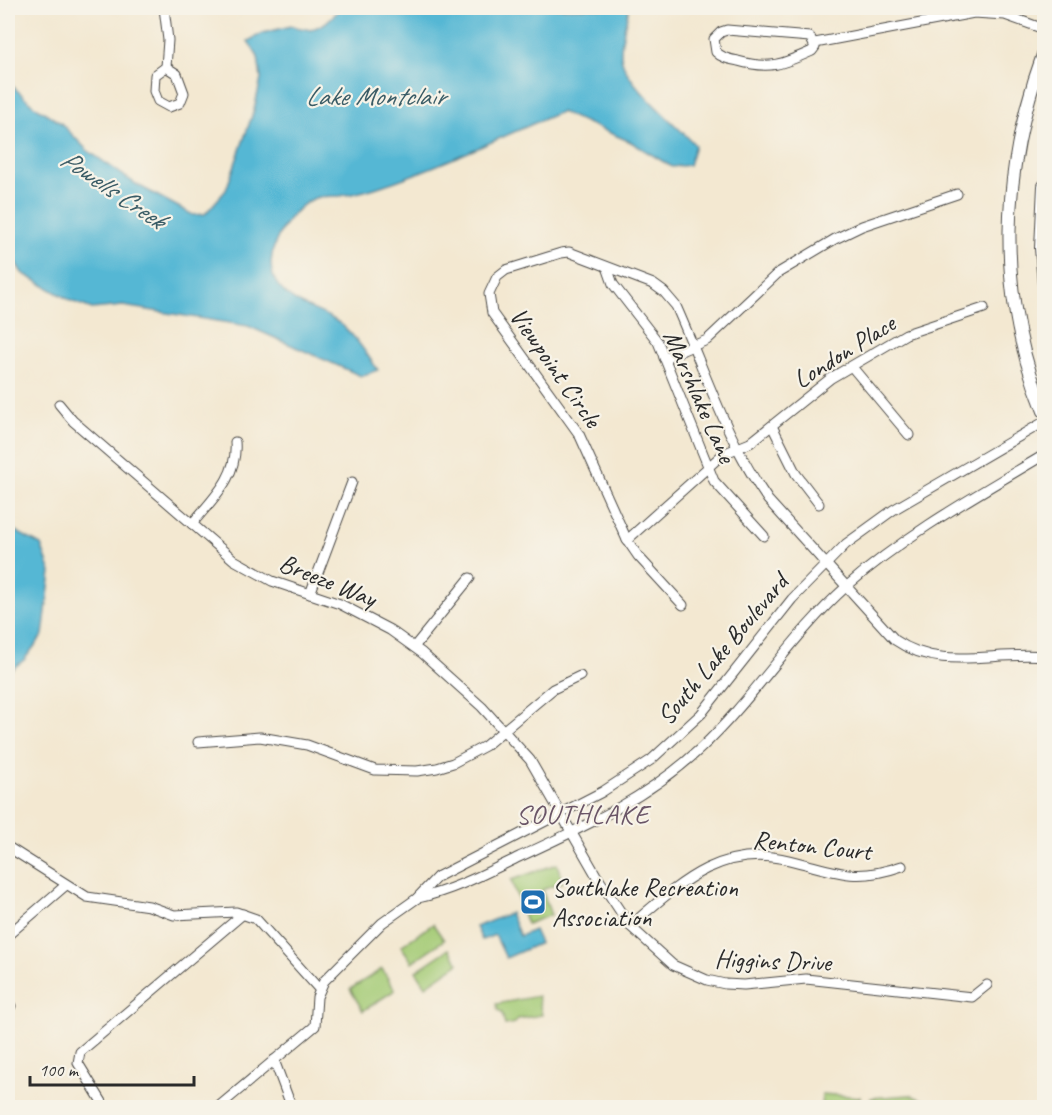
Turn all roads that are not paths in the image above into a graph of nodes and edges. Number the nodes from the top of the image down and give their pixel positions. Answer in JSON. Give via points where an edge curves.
{"nodes":[{"id":1,"x":164,"y":8,"type":"edge"},
{"id":2,"x":989,"y":10,"type":"edge"},
{"id":3,"x":1044,"y":29,"type":"edge"},
{"id":4,"x":815,"y":43,"type":"junction"},
{"id":5,"x":1044,"y":52,"type":"edge"},
{"id":6,"x":166,"y":67,"type":"dead end"},
{"id":7,"x":1044,"y":186,"type":"edge"},
{"id":8,"x":957,"y":194,"type":"dead end"},
{"id":9,"x":607,"y":267,"type":"junction"},
{"id":10,"x":1044,"y":285,"type":"edge"},
{"id":11,"x":984,"y":308,"type":"dead end"},
{"id":12,"x":694,"y":346,"type":"junction"},
{"id":13,"x":664,"y":358,"type":"junction"},
{"id":14,"x":852,"y":367,"type":"junction"},
{"id":15,"x":59,"y":404,"type":"dead end"},
{"id":16,"x":1044,"y":411,"type":"edge"},
{"id":17,"x":1044,"y":422,"type":"edge"},
{"id":18,"x":772,"y":426,"type":"junction"},
{"id":19,"x":909,"y":435,"type":"dead end"},
{"id":20,"x":235,"y":442,"type":"dead end"},
{"id":21,"x":737,"y":448,"type":"junction"},
{"id":22,"x":1044,"y":456,"type":"edge"},
{"id":23,"x":708,"y":467,"type":"junction"},
{"id":24,"x":352,"y":482,"type":"dead end"},
{"id":25,"x":819,"y":504,"type":"dead end"},
{"id":26,"x":192,"y":524,"type":"junction"},
{"id":27,"x":764,"y":536,"type":"dead end"},
{"id":28,"x":627,"y":540,"type":"junction"},
{"id":29,"x":825,"y":563,"type":"junction"},
{"id":30,"x":470,"y":578,"type":"dead end"},
{"id":31,"x":846,"y":587,"type":"junction"},
{"id":32,"x":310,"y":594,"type":"junction"},
{"id":33,"x":683,"y":604,"type":"dead end"},
{"id":34,"x":414,"y":647,"type":"junction"},
{"id":35,"x":1044,"y":656,"type":"edge"},
{"id":36,"x":580,"y":676,"type":"dead end"},
{"id":37,"x":505,"y":730,"type":"junction"},
{"id":38,"x":198,"y":742,"type":"dead end"},
{"id":39,"x":562,"y":813,"type":"junction"},
{"id":40,"x":573,"y":832,"type":"junction"},
{"id":41,"x":8,"y":847,"type":"edge"},
{"id":42,"x":902,"y":866,"type":"dead end"},
{"id":43,"x":66,"y":885,"type":"junction"},
{"id":44,"x":416,"y":899,"type":"junction"},
{"id":45,"x":243,"y":914,"type":"junction"},
{"id":46,"x":630,"y":926,"type":"junction"},
{"id":47,"x":8,"y":934,"type":"edge"},
{"id":48,"x":987,"y":985,"type":"dead end"},
{"id":49,"x":319,"y":989,"type":"junction"},
{"id":50,"x":274,"y":1060,"type":"junction"},
{"id":51,"x":102,"y":1102,"type":"dead end"},
{"id":52,"x":217,"y":1107,"type":"edge"},
{"id":53,"x":292,"y":1107,"type":"edge"}],
"edges":[{"from":1,"to":6,"type":"street"},
{"from":2,"to":3,"type":"street"},
{"from":2,"to":4,"type":"street"},
{"from":4,"to":4,"type":"street","via":[[812,51],[767,67],[721,57],[713,45],[718,34],[727,30],[810,38]]},
{"from":5,"to":16,"type":"street","via":[[1018,138],[1008,242],[1020,333]]},
{"from":7,"to":10,"type":"street"},
{"from":8,"to":12,"type":"street","via":[[835,239],[778,273],[719,331]]},
{"from":9,"to":12,"type":"street","name":"Viewpoint Circle","via":[[664,292],[676,306]]},
{"from":9,"to":13,"type":"street","name":"Marshlake Lane","via":[[613,284],[658,342]]},
{"from":9,"to":28,"type":"street","name":"Viewpoint Circle","via":[[569,252],[550,256],[506,270],[492,285],[489,303],[495,319],[579,434]]},
{"from":11,"to":14,"type":"street","name":"London Place","via":[[906,334]]},
{"from":12,"to":13,"type":"street"},
{"from":12,"to":21,"type":"street","name":"Viewpoint Circle"},
{"from":13,"to":23,"type":"street","name":"Marshlake Lane"},
{"from":14,"to":18,"type":"street","name":"London Place","via":[[831,378]]},
{"from":14,"to":19,"type":"street"},
{"from":15,"to":26,"type":"street","name":"Breeze Way","via":[[73,421]]},
{"from":17,"to":29,"type":"street","name":"South Lake Boulevard","via":[[877,521]]},
{"from":18,"to":21,"type":"street","name":"London Place"},
{"from":18,"to":25,"type":"street","via":[[796,474]]},
{"from":20,"to":26,"type":"street","via":[[234,466],[228,480]]},
{"from":21,"to":23,"type":"street"},
{"from":21,"to":29,"type":"street","name":"Viewpoint Circle","via":[[768,500]]},
{"from":22,"to":31,"type":"street","name":"South Lake Boulevard","via":[[930,525]]},
{"from":23,"to":27,"type":"street","name":"Marshlake Lane","via":[[714,481]]},
{"from":23,"to":28,"type":"street"},
{"from":24,"to":32,"type":"street"},
{"from":26,"to":32,"type":"street","name":"Breeze Way","via":[[252,572]]},
{"from":28,"to":33,"type":"street","name":"Viewpoint Circle"},
{"from":29,"to":31,"type":"street","name":"Viewpoint Circle"},
{"from":29,"to":39,"type":"street","name":"South Lake Boulevard","via":[[680,735],[631,774]]},
{"from":30,"to":34,"type":"street"},
{"from":31,"to":35,"type":"street","name":"Viewpoint Circle","via":[[895,640],[921,655],[947,659]]},
{"from":31,"to":40,"type":"street","name":"South Lake Boulevard","via":[[701,747],[660,782]]},
{"from":32,"to":34,"type":"street","name":"Breeze Way","via":[[366,616]]},
{"from":34,"to":37,"type":"street","name":"Breeze Way"},
{"from":36,"to":37,"type":"street","via":[[553,689]]},
{"from":37,"to":38,"type":"street","via":[[461,760],[417,771],[375,770],[284,740],[260,737]]},
{"from":37,"to":39,"type":"street","name":"Breeze Way","via":[[530,760]]},
{"from":39,"to":40,"type":"street","name":"Higgins Drive"},
{"from":39,"to":44,"type":"street","name":"South Lake Boulevard","via":[[438,877]]},
{"from":40,"to":44,"type":"street","name":"South Lake Boulevard","via":[[445,892]]},
{"from":40,"to":46,"type":"street","name":"Higgins Drive"},
{"from":41,"to":43,"type":"street"},
{"from":42,"to":46,"type":"street","name":"Renton Court","via":[[882,873],[846,875],[788,859],[734,859],[684,880]]},
{"from":43,"to":45,"type":"street","via":[[87,897],[149,906],[174,915]]},
{"from":43,"to":47,"type":"street"},
{"from":44,"to":49,"type":"street","via":[[361,942]]},
{"from":45,"to":49,"type":"street","via":[[256,919]]},
{"from":45,"to":51,"type":"street","via":[[80,1052],[78,1063]]},
{"from":46,"to":48,"type":"street","name":"Higgins Drive","via":[[673,965],[725,984],[806,979],[972,997]]},
{"from":49,"to":50,"type":"street","via":[[315,1026]]},
{"from":50,"to":52,"type":"street"},
{"from":50,"to":53,"type":"street"}]}
